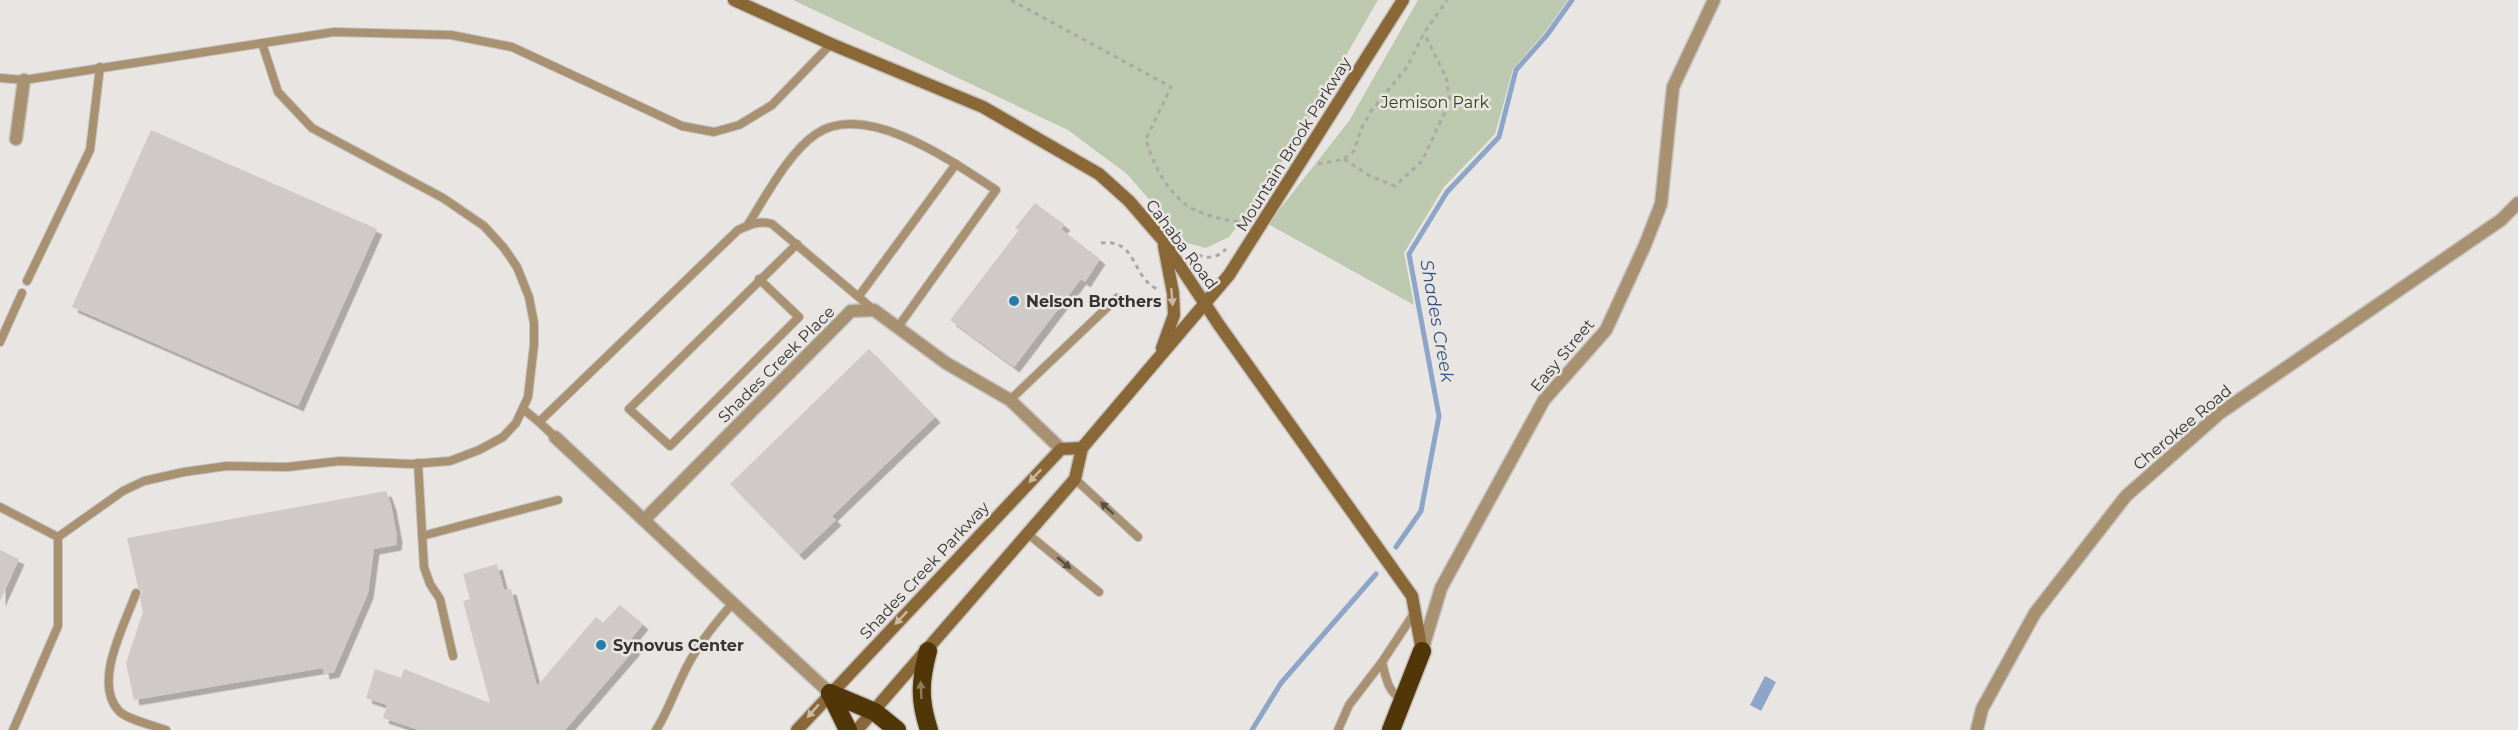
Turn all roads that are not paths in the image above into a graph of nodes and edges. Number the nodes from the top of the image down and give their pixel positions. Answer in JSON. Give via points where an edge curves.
{"nodes":[{"id":1,"x":734,"y":0,"type":"edge"},
{"id":2,"x":1403,"y":0,"type":"edge"},
{"id":3,"x":1714,"y":0,"type":"edge"},
{"id":4,"x":262,"y":43,"type":"junction"},
{"id":5,"x":831,"y":44,"type":"junction"},
{"id":6,"x":100,"y":67,"type":"junction"},
{"id":7,"x":0,"y":78,"type":"edge"},
{"id":8,"x":24,"y":80,"type":"junction"},
{"id":9,"x":16,"y":139,"type":"dead end"},
{"id":10,"x":956,"y":164,"type":"junction"},
{"id":11,"x":2518,"y":203,"type":"edge"},
{"id":12,"x":747,"y":226,"type":"junction"},
{"id":13,"x":1162,"y":239,"type":"junction"},
{"id":14,"x":797,"y":244,"type":"junction"},
{"id":15,"x":759,"y":279,"type":"junction"},
{"id":16,"x":27,"y":281,"type":"dead end"},
{"id":17,"x":22,"y":293,"type":"dead end"},
{"id":18,"x":859,"y":296,"type":"junction"},
{"id":19,"x":1118,"y":298,"type":"dead end"},
{"id":20,"x":1205,"y":302,"type":"junction"},
{"id":21,"x":874,"y":310,"type":"junction"},
{"id":22,"x":898,"y":327,"type":"junction"},
{"id":23,"x":0,"y":342,"type":"edge"},
{"id":24,"x":1158,"y":358,"type":"junction"},
{"id":25,"x":1010,"y":400,"type":"junction"},
{"id":26,"x":523,"y":409,"type":"junction"},
{"id":27,"x":539,"y":422,"type":"junction"},
{"id":28,"x":555,"y":437,"type":"joint"},
{"id":29,"x":1082,"y":448,"type":"junction"},
{"id":30,"x":1061,"y":449,"type":"junction"},
{"id":31,"x":418,"y":463,"type":"junction"},
{"id":32,"x":1075,"y":479,"type":"junction"},
{"id":33,"x":558,"y":500,"type":"dead end"},
{"id":34,"x":0,"y":507,"type":"edge"},
{"id":35,"x":644,"y":520,"type":"junction"},
{"id":36,"x":1028,"y":534,"type":"junction"},
{"id":37,"x":422,"y":536,"type":"junction"},
{"id":38,"x":58,"y":537,"type":"junction"},
{"id":39,"x":1138,"y":537,"type":"dead end"},
{"id":40,"x":1099,"y":592,"type":"dead end"},
{"id":41,"x":136,"y":593,"type":"dead end"},
{"id":42,"x":732,"y":604,"type":"junction"},
{"id":43,"x":1415,"y":612,"type":"junction"},
{"id":44,"x":928,"y":651,"type":"junction"},
{"id":45,"x":1422,"y":651,"type":"junction"},
{"id":46,"x":453,"y":656,"type":"dead end"},
{"id":47,"x":1382,"y":662,"type":"junction"},
{"id":48,"x":830,"y":693,"type":"junction"},
{"id":49,"x":1403,"y":699,"type":"junction"},
{"id":50,"x":874,"y":711,"type":"junction"},
{"id":51,"x":13,"y":730,"type":"edge"},
{"id":52,"x":166,"y":730,"type":"edge"},
{"id":53,"x":656,"y":730,"type":"edge"},
{"id":54,"x":796,"y":730,"type":"edge"},
{"id":55,"x":849,"y":730,"type":"edge"},
{"id":56,"x":857,"y":730,"type":"edge"},
{"id":57,"x":897,"y":730,"type":"edge"},
{"id":58,"x":929,"y":730,"type":"edge"},
{"id":59,"x":1338,"y":730,"type":"edge"},
{"id":60,"x":1391,"y":730,"type":"edge"},
{"id":61,"x":1977,"y":730,"type":"edge"}],
"edges":[{"from":1,"to":5,"type":"main road","name":"Cahaba Road"},
{"from":2,"to":20,"type":"main road","name":"Mountain Brook Parkway","via":[[1229,274]]},
{"from":3,"to":45,"type":"street","name":"Easy Street","via":[[1673,87],[1661,204],[1645,245],[1606,330],[1544,400],[1446,577]]},
{"from":4,"to":5,"type":"lane","via":[[334,32],[451,35],[512,47],[682,126],[714,132],[739,125],[772,105]]},
{"from":4,"to":6,"type":"lane"},
{"from":4,"to":26,"type":"lane","via":[[278,92],[312,128],[442,198],[484,226],[504,248],[530,297],[534,323],[528,397]]},
{"from":5,"to":13,"type":"main road","name":"Cahaba Road","via":[[983,107],[1099,174]]},
{"from":6,"to":8,"type":"lane"},
{"from":6,"to":16,"type":"lane","via":[[90,150]]},
{"from":7,"to":8,"type":"lane"},
{"from":8,"to":9,"type":"street"},
{"from":10,"to":12,"type":"lane","via":[[867,124],[838,124],[816,134],[794,156]]},
{"from":10,"to":18,"type":"lane"},
{"from":10,"to":22,"type":"lane","via":[[996,190]]},
{"from":11,"to":61,"type":"street","name":"Cherokee Road","via":[[2501,220],[2220,413],[2126,496],[2035,613],[1982,709]]},
{"from":12,"to":14,"type":"lane","via":[[772,224]]},
{"from":12,"to":27,"type":"lane","via":[[738,230]]},
{"from":13,"to":20,"type":"main road","name":"Cahaba Road"},
{"from":13,"to":24,"type":"main road","one_way":true,"via":[[1174,315]]},
{"from":14,"to":15,"type":"lane"},
{"from":14,"to":18,"type":"lane"},
{"from":15,"to":15,"type":"lane","via":[[629,409],[670,446],[799,317]]},
{"from":17,"to":23,"type":"lane"},
{"from":18,"to":21,"type":"lane"},
{"from":19,"to":25,"type":"lane"},
{"from":20,"to":24,"type":"main road"},
{"from":20,"to":43,"type":"main road","name":"Cahaba Road","via":[[1412,596]]},
{"from":21,"to":22,"type":"street"},
{"from":21,"to":35,"type":"street","name":"Shades Creek Place","via":[[851,312]]},
{"from":22,"to":25,"type":"street","via":[[946,363]]},
{"from":24,"to":29,"type":"main road"},
{"from":25,"to":30,"type":"street"},
{"from":26,"to":27,"type":"lane"},
{"from":26,"to":31,"type":"lane","via":[[503,436],[479,450],[450,461]]},
{"from":27,"to":28,"type":"lane"},
{"from":28,"to":35,"type":"street"},
{"from":29,"to":30,"type":"main road"},
{"from":29,"to":32,"type":"main road"},
{"from":30,"to":48,"type":"main road","name":"Shades Creek Parkway","one_way":true},
{"from":31,"to":37,"type":"lane"},
{"from":31,"to":38,"type":"lane","via":[[340,461],[184,472],[144,481],[123,491]]},
{"from":32,"to":36,"type":"main road"},
{"from":39,"to":32,"type":"lane","one_way":true},
{"from":33,"to":37,"type":"lane"},
{"from":34,"to":38,"type":"lane"},
{"from":35,"to":42,"type":"street"},
{"from":36,"to":40,"type":"lane","one_way":true},
{"from":36,"to":44,"type":"main road"},
{"from":37,"to":46,"type":"lane","via":[[423,567],[440,599]]},
{"from":38,"to":51,"type":"lane","via":[[58,626]]},
{"from":41,"to":52,"type":"lane","via":[[108,670],[107,684],[120,712]]},
{"from":42,"to":48,"type":"street"},
{"from":42,"to":53,"type":"lane","via":[[708,632]]},
{"from":43,"to":45,"type":"main road","name":"Cahaba Road"},
{"from":43,"to":47,"type":"lane"},
{"from":44,"to":50,"type":"main road"},
{"from":58,"to":44,"type":"highway","one_way":true,"via":[[921,697]]},
{"from":45,"to":49,"type":"highway"},
{"from":47,"to":49,"type":"lane","via":[[1387,684]]},
{"from":47,"to":59,"type":"lane","via":[[1349,705]]},
{"from":48,"to":50,"type":"highway"},
{"from":48,"to":54,"type":"main road","name":"Shades Creek Parkway","one_way":true},
{"from":48,"to":55,"type":"highway"},
{"from":49,"to":60,"type":"highway"},
{"from":50,"to":56,"type":"main road"},
{"from":50,"to":57,"type":"highway"}]}
